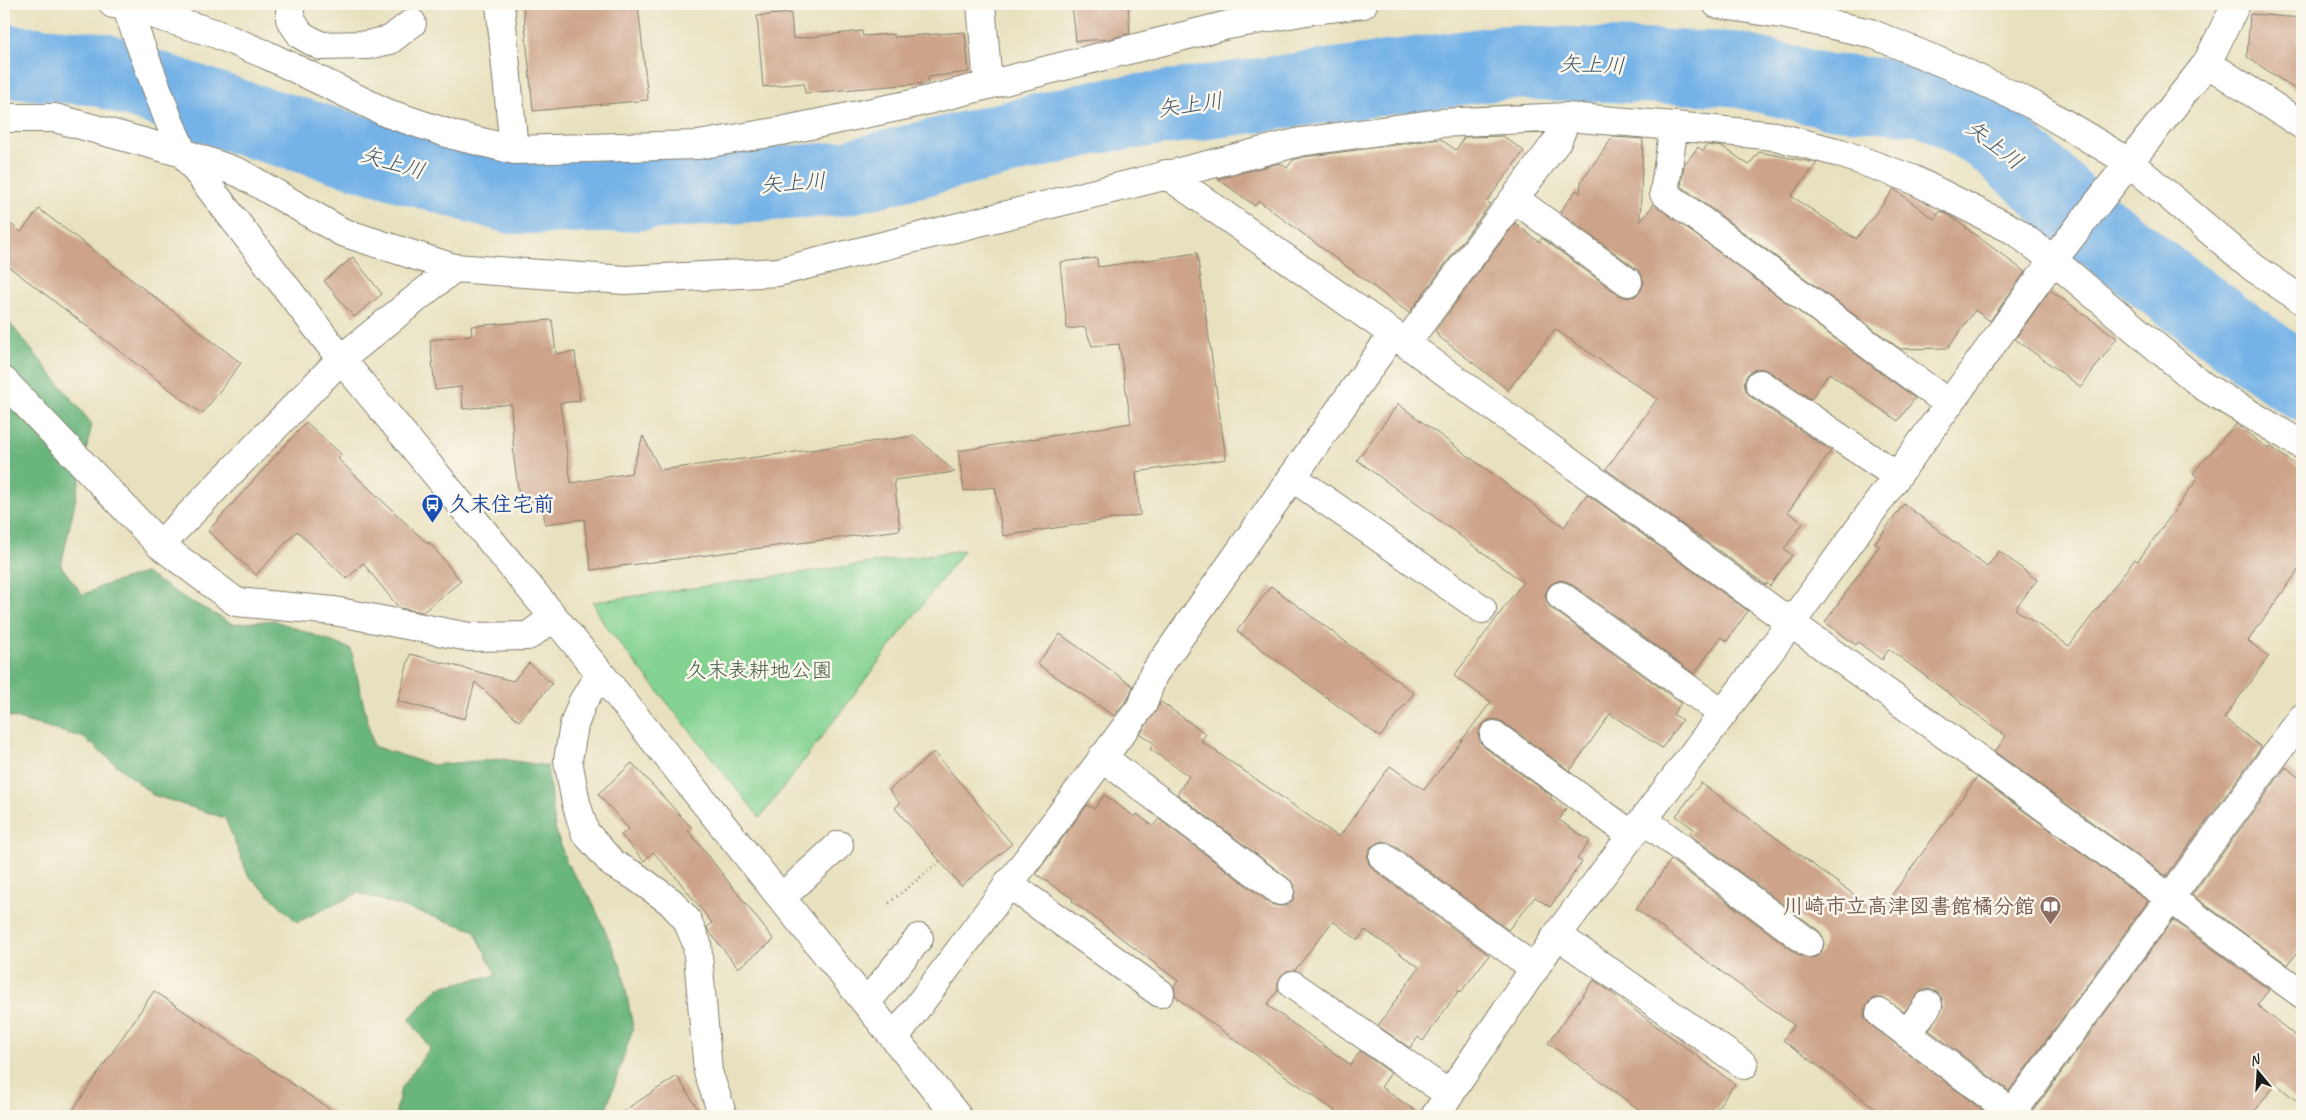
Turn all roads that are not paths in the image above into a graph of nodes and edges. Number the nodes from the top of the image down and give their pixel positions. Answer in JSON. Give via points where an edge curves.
{"nodes":[{"id":1,"x":120,"y":4,"type":"edge"},
{"id":2,"x":290,"y":4,"type":"edge"},
{"id":3,"x":500,"y":4,"type":"edge"},
{"id":4,"x":981,"y":4,"type":"edge"},
{"id":5,"x":1364,"y":4,"type":"edge"},
{"id":6,"x":1717,"y":4,"type":"edge"},
{"id":7,"x":2236,"y":4,"type":"edge"},
{"id":8,"x":412,"y":23,"type":"dead end"},
{"id":9,"x":2207,"y":63,"type":"junction"},
{"id":10,"x":988,"y":84,"type":"junction"},
{"id":11,"x":1567,"y":117,"type":"junction"},
{"id":12,"x":4,"y":118,"type":"edge"},
{"id":13,"x":2302,"y":125,"type":"edge"},
{"id":14,"x":1674,"y":126,"type":"junction"},
{"id":15,"x":514,"y":150,"type":"junction"},
{"id":16,"x":184,"y":153,"type":"junction"},
{"id":17,"x":2126,"y":166,"type":"junction"},
{"id":18,"x":1166,"y":174,"type":"junction"},
{"id":19,"x":1515,"y":199,"type":"junction"},
{"id":20,"x":2053,"y":260,"type":"junction"},
{"id":21,"x":454,"y":268,"type":"junction"},
{"id":22,"x":1628,"y":282,"type":"dead end"},
{"id":23,"x":2302,"y":300,"type":"edge"},
{"id":24,"x":1400,"y":338,"type":"junction"},
{"id":25,"x":341,"y":360,"type":"junction"},
{"id":26,"x":4,"y":381,"type":"edge"},
{"id":27,"x":1760,"y":384,"type":"dead end"},
{"id":28,"x":1949,"y":404,"type":"junction"},
{"id":29,"x":2302,"y":445,"type":"edge"},
{"id":30,"x":1897,"y":476,"type":"junction"},
{"id":31,"x":1292,"y":477,"type":"junction"},
{"id":32,"x":160,"y":545,"type":"junction"},
{"id":33,"x":1561,"y":596,"type":"dead end"},
{"id":34,"x":1482,"y":609,"type":"dead end"},
{"id":35,"x":554,"y":617,"type":"junction"},
{"id":36,"x":1791,"y":623,"type":"junction"},
{"id":37,"x":600,"y":673,"type":"junction"},
{"id":38,"x":1723,"y":714,"type":"junction"},
{"id":39,"x":2302,"y":718,"type":"edge"},
{"id":40,"x":1494,"y":735,"type":"dead end"},
{"id":41,"x":1102,"y":757,"type":"junction"},
{"id":42,"x":1638,"y":827,"type":"junction"},
{"id":43,"x":839,"y":845,"type":"dead end"},
{"id":44,"x":1382,"y":858,"type":"dead end"},
{"id":45,"x":1008,"y":883,"type":"junction"},
{"id":46,"x":1280,"y":891,"type":"dead end"},
{"id":47,"x":782,"y":897,"type":"junction"},
{"id":48,"x":2168,"y":898,"type":"junction"},
{"id":49,"x":1557,"y":935,"type":"junction"},
{"id":50,"x":919,"y":938,"type":"dead end"},
{"id":51,"x":1808,"y":943,"type":"dead end"},
{"id":52,"x":1536,"y":969,"type":"junction"},
{"id":53,"x":1293,"y":985,"type":"dead end"},
{"id":54,"x":2301,"y":991,"type":"edge"},
{"id":55,"x":1160,"y":993,"type":"dead end"},
{"id":56,"x":867,"y":1002,"type":"junction"},
{"id":57,"x":1928,"y":1005,"type":"dead end"},
{"id":58,"x":1880,"y":1013,"type":"dead end"},
{"id":59,"x":1907,"y":1034,"type":"junction"},
{"id":60,"x":895,"y":1037,"type":"junction"},
{"id":61,"x":1744,"y":1065,"type":"dead end"},
{"id":62,"x":1445,"y":1109,"type":"edge"},
{"id":63,"x":2013,"y":1115,"type":"edge"},
{"id":64,"x":723,"y":1116,"type":"edge"},
{"id":65,"x":957,"y":1116,"type":"edge"}],
"edges":[{"from":1,"to":15,"type":"street","via":[[214,34],[387,113]]},
{"from":1,"to":16,"type":"street"},
{"from":2,"to":8,"type":"street","via":[[290,19],[301,35],[321,46],[368,45],[390,40]]},
{"from":3,"to":15,"type":"street","via":[[500,78]]},
{"from":4,"to":10,"type":"street"},
{"from":5,"to":10,"type":"street","via":[[1228,25]]},
{"from":6,"to":17,"type":"street","via":[[1870,33],[2033,105]]},
{"from":7,"to":9,"type":"street"},
{"from":9,"to":13,"type":"street"},
{"from":9,"to":17,"type":"street"},
{"from":10,"to":15,"type":"street","via":[[800,128],[698,145]]},
{"from":11,"to":14,"type":"street"},
{"from":11,"to":18,"type":"street","via":[[1439,123],[1300,142]]},
{"from":11,"to":19,"type":"street","via":[[1558,140]]},
{"from":12,"to":16,"type":"street","via":[[55,118]]},
{"from":14,"to":20,"type":"street","via":[[1775,136],[1840,153],[1912,179],[2016,232]]},
{"from":14,"to":28,"type":"street","via":[[1664,193]]},
{"from":16,"to":21,"type":"street","via":[[240,173],[342,232]]},
{"from":16,"to":25,"type":"street"},
{"from":17,"to":20,"type":"street"},
{"from":17,"to":23,"type":"street","via":[[2254,268]]},
{"from":18,"to":21,"type":"street","via":[[778,272],[625,280]]},
{"from":18,"to":24,"type":"street"},
{"from":19,"to":22,"type":"street"},
{"from":19,"to":24,"type":"street"},
{"from":20,"to":28,"type":"street"},
{"from":20,"to":29,"type":"street","via":[[2203,386]]},
{"from":21,"to":25,"type":"street"},
{"from":24,"to":31,"type":"street"},
{"from":24,"to":36,"type":"street"},
{"from":25,"to":32,"type":"street"},
{"from":25,"to":35,"type":"street"},
{"from":26,"to":32,"type":"street"},
{"from":27,"to":30,"type":"street"},
{"from":28,"to":30,"type":"street"},
{"from":30,"to":36,"type":"street"},
{"from":31,"to":34,"type":"street"},
{"from":31,"to":41,"type":"street","via":[[1153,675],[1143,704]]},
{"from":32,"to":35,"type":"street","via":[[236,602],[334,611],[469,637],[528,636]]},
{"from":33,"to":38,"type":"street"},
{"from":35,"to":37,"type":"street"},
{"from":36,"to":38,"type":"street"},
{"from":36,"to":48,"type":"street"},
{"from":37,"to":47,"type":"street"},
{"from":37,"to":64,"type":"street","via":[[582,703],[574,725],[568,760],[576,803],[585,832],[612,864],[635,876],[670,902],[687,920],[697,944],[708,1072]]},
{"from":38,"to":42,"type":"street"},
{"from":39,"to":48,"type":"street"},
{"from":40,"to":42,"type":"street"},
{"from":41,"to":45,"type":"street"},
{"from":41,"to":46,"type":"street"},
{"from":42,"to":49,"type":"street"},
{"from":42,"to":51,"type":"street"},
{"from":43,"to":47,"type":"street"},
{"from":44,"to":52,"type":"street"},
{"from":45,"to":55,"type":"street"},
{"from":45,"to":60,"type":"street"},
{"from":47,"to":56,"type":"street"},
{"from":48,"to":54,"type":"street"},
{"from":48,"to":63,"type":"street"},
{"from":49,"to":52,"type":"street"},
{"from":49,"to":61,"type":"street"},
{"from":50,"to":56,"type":"street"},
{"from":52,"to":62,"type":"street"},
{"from":53,"to":62,"type":"street"},
{"from":56,"to":60,"type":"street"},
{"from":57,"to":59,"type":"street"},
{"from":58,"to":59,"type":"street"},
{"from":59,"to":63,"type":"street"},
{"from":60,"to":65,"type":"street"}]}
